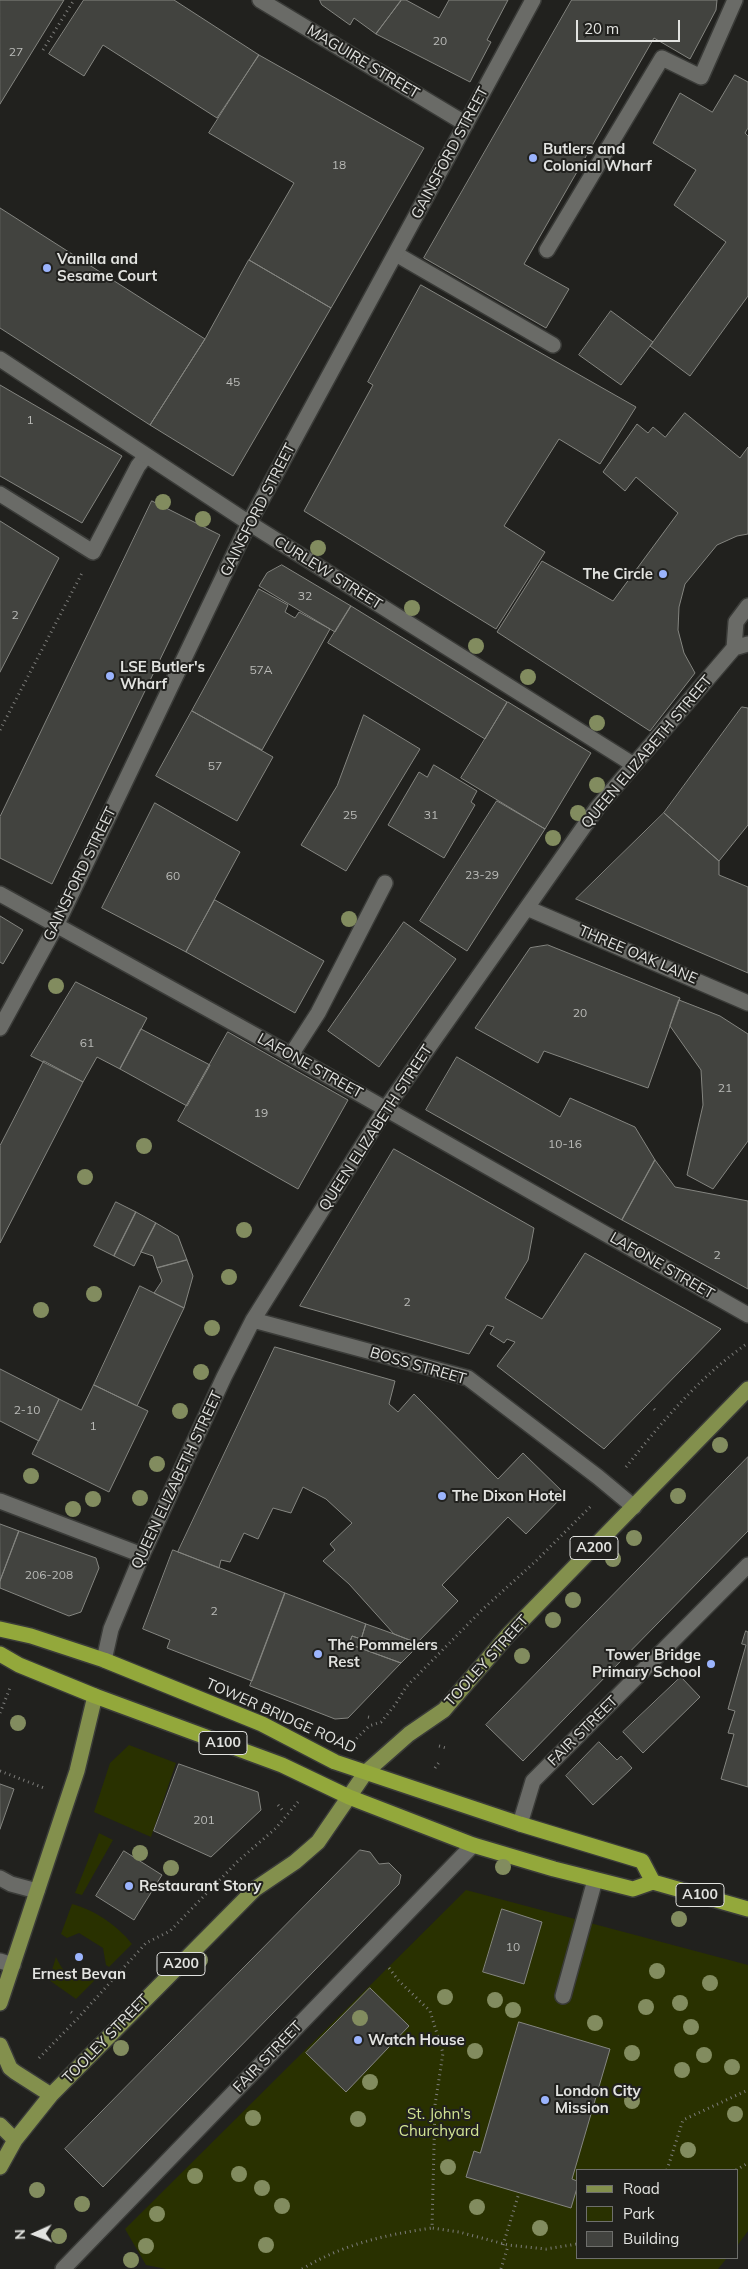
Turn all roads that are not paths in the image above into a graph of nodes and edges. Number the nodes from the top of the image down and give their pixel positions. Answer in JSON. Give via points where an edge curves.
{"nodes":[{"id":1,"x":260,"y":0,"type":"edge"},
{"id":2,"x":532,"y":0,"type":"edge"},
{"id":3,"x":735,"y":0,"type":"edge"},
{"id":4,"x":466,"y":124,"type":"junction"},
{"id":5,"x":547,"y":250,"type":"dead end"},
{"id":6,"x":396,"y":254,"type":"junction"},
{"id":7,"x":553,"y":345,"type":"dead end"},
{"id":8,"x":0,"y":359,"type":"edge"},
{"id":9,"x":146,"y":456,"type":"junction"},
{"id":10,"x":0,"y":494,"type":"edge"},
{"id":11,"x":249,"y":523,"type":"junction"},
{"id":12,"x":748,"y":606,"type":"edge"},
{"id":13,"x":741,"y":646,"type":"edge"},
{"id":14,"x":634,"y":765,"type":"junction"},
{"id":15,"x":385,"y":884,"type":"dead end"},
{"id":16,"x":0,"y":894,"type":"edge"},
{"id":17,"x":527,"y":908,"type":"junction"},
{"id":18,"x":56,"y":926,"type":"junction"},
{"id":19,"x":748,"y":1003,"type":"edge"},
{"id":20,"x":0,"y":1028,"type":"edge"},
{"id":21,"x":291,"y":1054,"type":"junction"},
{"id":22,"x":386,"y":1108,"type":"junction"},
{"id":23,"x":748,"y":1315,"type":"edge"},
{"id":24,"x":253,"y":1320,"type":"junction"},
{"id":25,"x":748,"y":1389,"type":"edge"},
{"id":26,"x":0,"y":1501,"type":"edge"},
{"id":27,"x":634,"y":1507,"type":"junction"},
{"id":28,"x":142,"y":1555,"type":"junction"},
{"id":29,"x":748,"y":1564,"type":"edge"},
{"id":30,"x":0,"y":1629,"type":"edge"},
{"id":31,"x":0,"y":1654,"type":"edge"},
{"id":32,"x":104,"y":1660,"type":"junction"},
{"id":33,"x":95,"y":1696,"type":"junction"},
{"id":34,"x":366,"y":1772,"type":"junction"},
{"id":35,"x":349,"y":1797,"type":"junction"},
{"id":36,"x":520,"y":1824,"type":"junction"},
{"id":37,"x":473,"y":1844,"type":"junction"},
{"id":38,"x":0,"y":1878,"type":"edge"},
{"id":39,"x":595,"y":1880,"type":"junction"},
{"id":40,"x":653,"y":1882,"type":"junction"},
{"id":41,"x":37,"y":1891,"type":"junction"},
{"id":42,"x":748,"y":1909,"type":"edge"},
{"id":43,"x":7,"y":1963,"type":"edge"},
{"id":44,"x":563,"y":1996,"type":"dead end"},
{"id":45,"x":0,"y":2003,"type":"edge"},
{"id":46,"x":0,"y":2045,"type":"edge"},
{"id":47,"x":51,"y":2095,"type":"junction"},
{"id":48,"x":0,"y":2125,"type":"edge"},
{"id":49,"x":15,"y":2140,"type":"junction"},
{"id":50,"x":0,"y":2167,"type":"edge"},
{"id":51,"x":63,"y":2269,"type":"edge"}],
"edges":[{"from":1,"to":4,"type":"street","name":"MAGUIRE STREET"},
{"from":2,"to":4,"type":"street","name":"GAINSFORD STREET"},
{"from":3,"to":5,"type":"street","via":[[701,77],[662,58]]},
{"from":4,"to":6,"type":"street","name":"GAINSFORD STREET"},
{"from":6,"to":7,"type":"street"},
{"from":6,"to":11,"type":"street","name":"GAINSFORD STREET"},
{"from":8,"to":9,"type":"street","name":"CURLEW STREET"},
{"from":9,"to":10,"type":"street","via":[[93,552]]},
{"from":9,"to":11,"type":"street","name":"CURLEW STREET"},
{"from":11,"to":14,"type":"street","name":"CURLEW STREET"},
{"from":11,"to":18,"type":"street","name":"GAINSFORD STREET"},
{"from":12,"to":13,"type":"street","name":"QUEEN ELIZABETH STREET","via":[[736,622]]},
{"from":13,"to":14,"type":"street","name":"QUEEN ELIZABETH STREET"},
{"from":14,"to":17,"type":"street","name":"QUEEN ELIZABETH STREET","via":[[597,808]]},
{"from":15,"to":21,"type":"street","via":[[318,1013]]},
{"from":16,"to":18,"type":"street","name":"LAFONE STREET"},
{"from":17,"to":19,"type":"street","name":"THREE OAK LANE"},
{"from":17,"to":22,"type":"street","name":"QUEEN ELIZABETH STREET"},
{"from":18,"to":20,"type":"street","name":"GAINSFORD STREET"},
{"from":18,"to":21,"type":"street","name":"LAFONE STREET"},
{"from":21,"to":22,"type":"street","name":"LAFONE STREET"},
{"from":22,"to":23,"type":"street","name":"LAFONE STREET"},
{"from":22,"to":24,"type":"street","name":"QUEEN ELIZABETH STREET"},
{"from":24,"to":27,"type":"street","name":"BOSS STREET","via":[[468,1378]]},
{"from":24,"to":28,"type":"street","name":"QUEEN ELIZABETH STREET"},
{"from":25,"to":27,"type":"main road","name":"TOOLEY STREET","number":"A200"},
{"from":26,"to":28,"type":"street"},
{"from":27,"to":34,"type":"main road","name":"TOOLEY STREET","number":"A200","via":[[508,1635],[444,1710],[409,1734]]},
{"from":28,"to":32,"type":"street","name":"QUEEN ELIZABETH STREET","via":[[110,1629]]},
{"from":29,"to":36,"type":"street","name":"FAIR STREET","via":[[533,1781]]},
{"from":30,"to":32,"type":"highway","name":"TOWER BRIDGE ROAD","number":"A100"},
{"from":31,"to":33,"type":"highway","number":"A100"},
{"from":32,"to":34,"type":"highway","name":"TOWER BRIDGE ROAD","number":"A100","via":[[262,1724],[335,1762]]},
{"from":33,"to":35,"type":"highway","number":"A100","via":[[282,1765]]},
{"from":33,"to":41,"type":"main road","via":[[77,1771]]},
{"from":34,"to":35,"type":"main road","name":"TOOLEY STREET","number":"A200"},
{"from":34,"to":36,"type":"highway","name":"TOWER BRIDGE ROAD","number":"A100"},
{"from":35,"to":37,"type":"highway","number":"A100"},
{"from":35,"to":47,"type":"main road","name":"TOOLEY STREET","number":"A200","via":[[318,1842],[256,1889]]},
{"from":36,"to":40,"type":"highway","name":"TOWER BRIDGE ROAD","number":"A100","via":[[642,1862]]},
{"from":37,"to":39,"type":"highway","number":"A100"},
{"from":37,"to":51,"type":"street","name":"FAIR STREET"},
{"from":38,"to":41,"type":"street"},
{"from":39,"to":40,"type":"highway","number":"A100","via":[[633,1889]]},
{"from":39,"to":44,"type":"street"},
{"from":40,"to":42,"type":"highway","number":"A100"},
{"from":41,"to":43,"type":"main road"},
{"from":43,"to":45,"type":"main road"},
{"from":46,"to":47,"type":"main road","via":[[10,2068]]},
{"from":47,"to":49,"type":"main road","name":"TOOLEY STREET","number":"A200"},
{"from":48,"to":49,"type":"main road"},
{"from":49,"to":50,"type":"main road","name":"TOOLEY STREET","number":"A200"}]}
